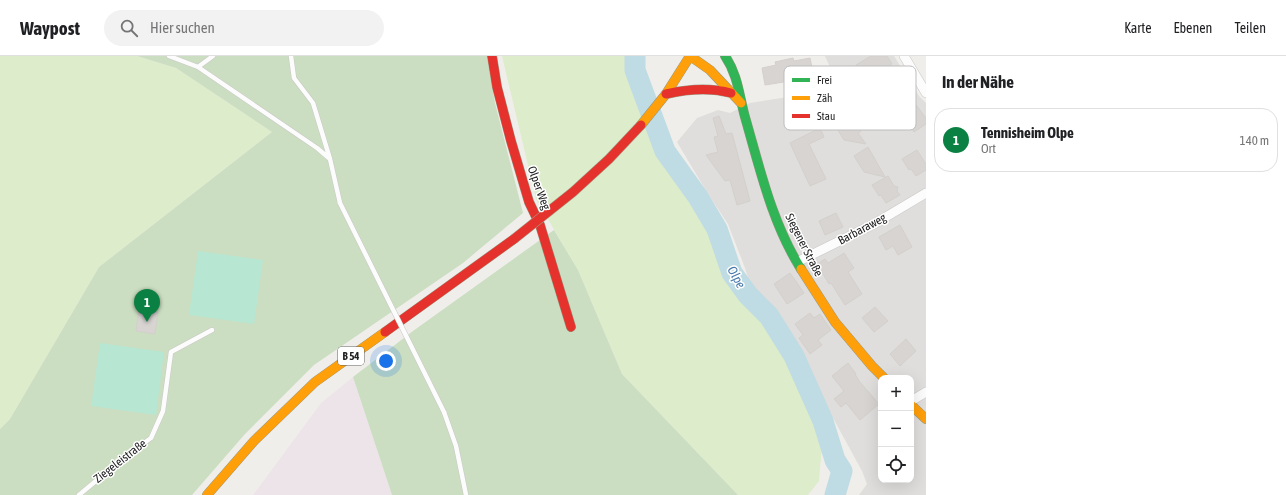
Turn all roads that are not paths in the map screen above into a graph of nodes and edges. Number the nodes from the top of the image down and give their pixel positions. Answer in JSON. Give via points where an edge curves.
{"nodes":[{"id":1,"x":169,"y":56,"type":"edge"},
{"id":2,"x":213,"y":56,"type":"edge"},
{"id":3,"x":291,"y":56,"type":"edge"},
{"id":4,"x":492,"y":56,"type":"edge"},
{"id":5,"x":690,"y":56,"type":"edge"},
{"id":6,"x":725,"y":56,"type":"edge"},
{"id":7,"x":904,"y":56,"type":"edge"},
{"id":8,"x":910,"y":66,"type":"edge"},
{"id":9,"x":198,"y":67,"type":"junction"},
{"id":10,"x":916,"y":75,"type":"edge"},
{"id":11,"x":926,"y":92,"type":"edge"},
{"id":12,"x":731,"y":93,"type":"junction"},
{"id":13,"x":666,"y":94,"type":"junction"},
{"id":14,"x":741,"y":102,"type":"junction"},
{"id":15,"x":330,"y":159,"type":"junction"},
{"id":16,"x":926,"y":193,"type":"edge"},
{"id":17,"x":797,"y":262,"type":"junction"},
{"id":18,"x":571,"y":327,"type":"dead end"},
{"id":19,"x":212,"y":330,"type":"dead end"},
{"id":20,"x":881,"y":375,"type":"edge"},
{"id":21,"x":926,"y":392,"type":"edge"},
{"id":22,"x":914,"y":399,"type":"edge"},
{"id":23,"x":914,"y":408,"type":"edge"},
{"id":24,"x":926,"y":419,"type":"edge"},
{"id":25,"x":79,"y":495,"type":"edge"},
{"id":26,"x":207,"y":495,"type":"edge"},
{"id":27,"x":466,"y":495,"type":"edge"}],
"edges":[{"from":1,"to":9,"type":"lane"},
{"from":2,"to":9,"type":"lane"},
{"from":3,"to":15,"type":"lane","via":[[294,78],[313,103]]},
{"from":4,"to":18,"type":"street","name":"Olper Weg","via":[[511,141]]},
{"from":5,"to":12,"type":"street","via":[[710,70]]},
{"from":5,"to":13,"type":"street","number":"B 54"},
{"from":6,"to":14,"type":"street","name":"Siegener Straße","via":[[731,63],[737,79]]},
{"from":7,"to":8,"type":"street"},
{"from":9,"to":15,"type":"lane"},
{"from":10,"to":11,"type":"street"},
{"from":12,"to":13,"type":"street","via":[[707,88]]},
{"from":12,"to":14,"type":"street"},
{"from":13,"to":26,"type":"street","number":"B 54","bridge":true,"via":[[609,159],[573,192],[514,239],[315,382],[254,441]]},
{"from":14,"to":17,"type":"street","name":"Siegener Straße","via":[[765,188]]},
{"from":15,"to":27,"type":"lane","bridge":true,"via":[[340,203],[444,412],[456,446]]},
{"from":16,"to":17,"type":"street","name":"Barbaraweg","via":[[874,224]]},
{"from":17,"to":20,"type":"street","name":"Siegener Straße","via":[[835,322]]},
{"from":19,"to":25,"type":"lane","name":"Ziegeleistraße","via":[[171,352],[163,410],[151,438]]},
{"from":21,"to":22,"type":"street"},
{"from":23,"to":24,"type":"street"}]}
